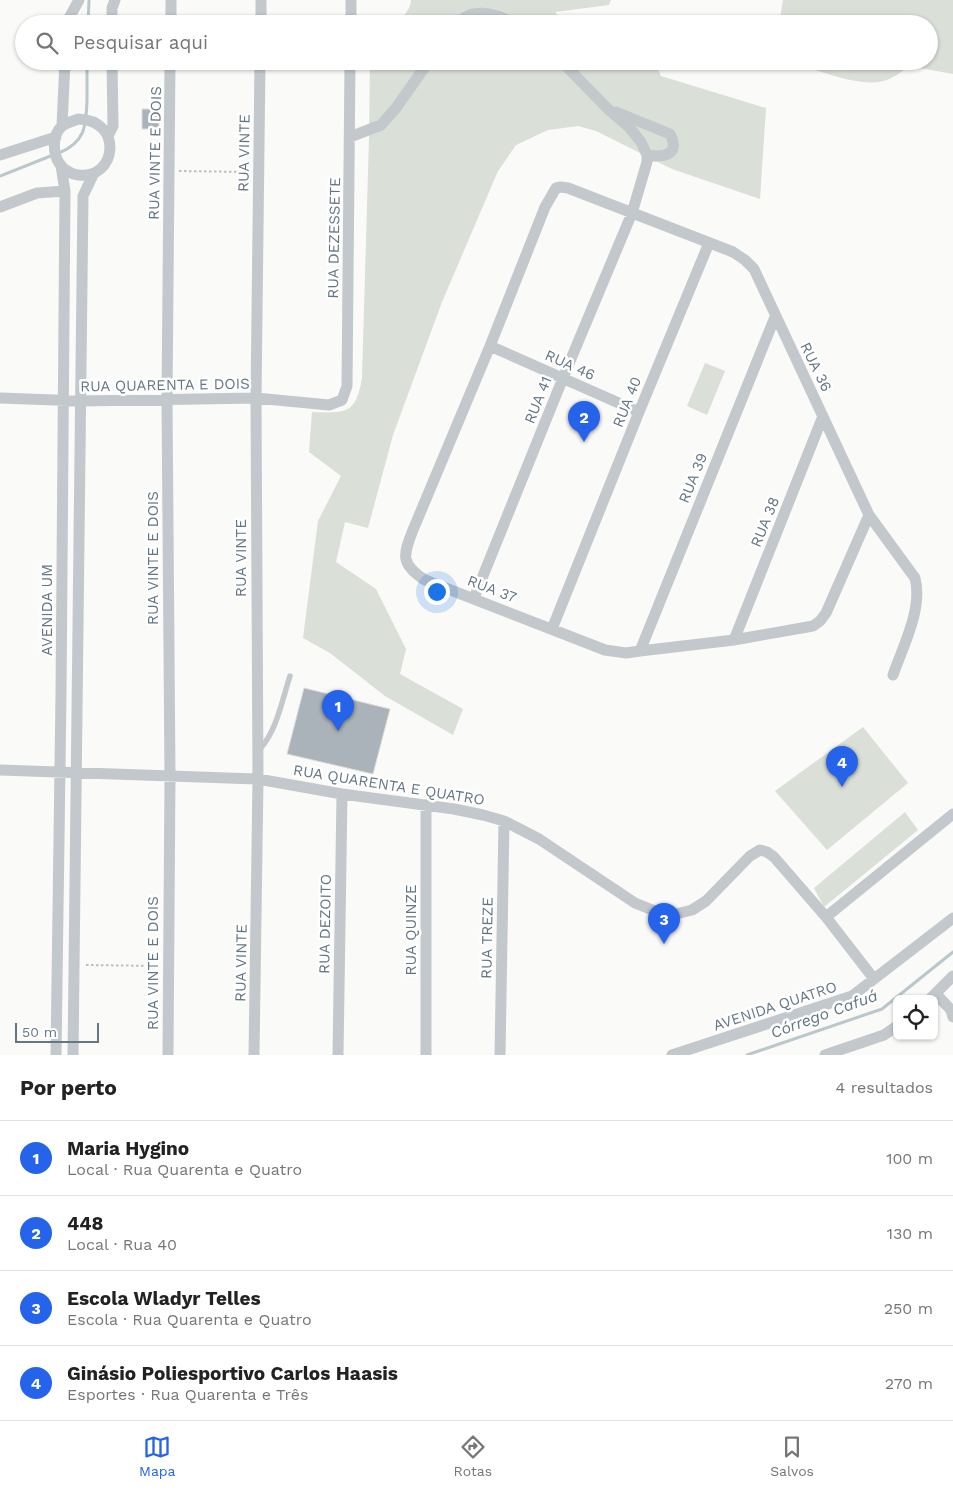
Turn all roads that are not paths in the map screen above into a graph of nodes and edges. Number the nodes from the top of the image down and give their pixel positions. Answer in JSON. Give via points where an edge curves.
{"nodes":[{"id":1,"x":79,"y":0,"type":"edge"},
{"id":2,"x":115,"y":0,"type":"edge"},
{"id":3,"x":171,"y":0,"type":"edge"},
{"id":4,"x":261,"y":0,"type":"edge"},
{"id":5,"x":351,"y":0,"type":"edge"},
{"id":6,"x":71,"y":15,"type":"edge"},
{"id":7,"x":112,"y":15,"type":"edge"},
{"id":8,"x":171,"y":15,"type":"edge"},
{"id":9,"x":261,"y":15,"type":"edge"},
{"id":10,"x":351,"y":15,"type":"edge"},
{"id":11,"x":470,"y":15,"type":"edge"},
{"id":12,"x":494,"y":15,"type":"edge"},
{"id":13,"x":65,"y":70,"type":"edge"},
{"id":14,"x":112,"y":70,"type":"edge"},
{"id":15,"x":170,"y":70,"type":"edge"},
{"id":16,"x":260,"y":70,"type":"edge"},
{"id":17,"x":350,"y":70,"type":"edge"},
{"id":18,"x":423,"y":70,"type":"edge"},
{"id":19,"x":570,"y":70,"type":"edge"},
{"id":20,"x":608,"y":109,"type":"junction"},
{"id":21,"x":62,"y":126,"type":"junction"},
{"id":22,"x":108,"y":136,"type":"junction"},
{"id":23,"x":56,"y":137,"type":"junction"},
{"id":24,"x":350,"y":137,"type":"junction"},
{"id":25,"x":647,"y":155,"type":"junction"},
{"id":26,"x":0,"y":156,"type":"edge"},
{"id":27,"x":61,"y":166,"type":"junction"},
{"id":28,"x":94,"y":173,"type":"junction"},
{"id":29,"x":64,"y":191,"type":"junction"},
{"id":30,"x":553,"y":192,"type":"joint"},
{"id":31,"x":0,"y":207,"type":"edge"},
{"id":32,"x":632,"y":213,"type":"junction"},
{"id":33,"x":709,"y":243,"type":"junction"},
{"id":34,"x":775,"y":317,"type":"junction"},
{"id":35,"x":490,"y":346,"type":"junction"},
{"id":36,"x":563,"y":378,"type":"junction"},
{"id":37,"x":0,"y":398,"type":"edge"},
{"id":38,"x":256,"y":398,"type":"junction"},
{"id":39,"x":167,"y":400,"type":"junction"},
{"id":40,"x":63,"y":401,"type":"junction"},
{"id":41,"x":82,"y":401,"type":"junction"},
{"id":42,"x":329,"y":405,"type":"joint"},
{"id":43,"x":639,"y":412,"type":"junction"},
{"id":44,"x":823,"y":416,"type":"junction"},
{"id":45,"x":869,"y":515,"type":"junction"},
{"id":46,"x":474,"y":598,"type":"junction"},
{"id":47,"x":552,"y":629,"type":"junction"},
{"id":48,"x":734,"y":640,"type":"junction"},
{"id":49,"x":640,"y":651,"type":"junction"},
{"id":50,"x":893,"y":675,"type":"dead end"},
{"id":51,"x":290,"y":676,"type":"dead end"},
{"id":52,"x":257,"y":753,"type":"junction"},
{"id":53,"x":0,"y":770,"type":"edge"},
{"id":54,"x":60,"y":772,"type":"junction"},
{"id":55,"x":77,"y":773,"type":"junction"},
{"id":56,"x":170,"y":776,"type":"junction"},
{"id":57,"x":258,"y":779,"type":"junction"},
{"id":58,"x":342,"y":794,"type":"junction"},
{"id":59,"x":426,"y":805,"type":"junction"},
{"id":60,"x":953,"y":814,"type":"edge"},
{"id":61,"x":504,"y":821,"type":"junction"},
{"id":62,"x":826,"y":917,"type":"junction"},
{"id":63,"x":953,"y":918,"type":"edge"},
{"id":64,"x":952,"y":978,"type":"edge"},
{"id":65,"x":874,"y":979,"type":"junction"},
{"id":66,"x":934,"y":995,"type":"edge"},
{"id":67,"x":938,"y":1000,"type":"edge"},
{"id":68,"x":953,"y":1017,"type":"edge"},
{"id":69,"x":893,"y":1029,"type":"edge"},
{"id":70,"x":857,"y":1050,"type":"edge"},
{"id":71,"x":56,"y":1055,"type":"edge"},
{"id":72,"x":73,"y":1055,"type":"edge"},
{"id":73,"x":168,"y":1055,"type":"edge"},
{"id":74,"x":254,"y":1055,"type":"edge"},
{"id":75,"x":338,"y":1055,"type":"edge"},
{"id":76,"x":426,"y":1055,"type":"edge"},
{"id":77,"x":500,"y":1055,"type":"edge"},
{"id":78,"x":672,"y":1055,"type":"edge"},
{"id":79,"x":825,"y":1055,"type":"edge"}],
"edges":[{"from":1,"to":6,"type":"street"},
{"from":2,"to":7,"type":"street"},
{"from":3,"to":8,"type":"street"},
{"from":4,"to":9,"type":"street"},
{"from":5,"to":10,"type":"street"},
{"from":11,"to":12,"type":"street"},
{"from":13,"to":21,"type":"street"},
{"from":14,"to":22,"type":"street","via":[[113,126]]},
{"from":15,"to":39,"type":"street","name":"RUA VINTE E DOIS"},
{"from":16,"to":38,"type":"street","name":"RUA VINTE"},
{"from":17,"to":24,"type":"street","name":"RUA DEZESSETE"},
{"from":18,"to":24,"type":"street","via":[[381,125]]},
{"from":19,"to":20,"type":"street"},
{"from":20,"to":25,"type":"street","via":[[629,127]]},
{"from":20,"to":25,"type":"street","via":[[670,134],[673,139],[671,152],[658,157]]},
{"from":21,"to":22,"type":"street","via":[[78,119],[88,120],[96,122]]},
{"from":21,"to":23,"type":"street"},
{"from":22,"to":28,"type":"street","via":[[108,158]]},
{"from":23,"to":26,"type":"street"},
{"from":23,"to":27,"type":"street","via":[[54,152]]},
{"from":24,"to":42,"type":"street","name":"RUA DEZESSETE","via":[[347,386],[342,400]]},
{"from":25,"to":32,"type":"street","name":"RUA 41"},
{"from":27,"to":28,"type":"street","via":[[76,175]]},
{"from":27,"to":29,"type":"street","name":"AVENIDA UM"},
{"from":28,"to":41,"type":"street","via":[[84,196]]},
{"from":29,"to":31,"type":"street","via":[[36,193]]},
{"from":29,"to":40,"type":"street","name":"AVENIDA UM"},
{"from":30,"to":32,"type":"street","name":"RUA 36","via":[[561,187],[568,188]]},
{"from":30,"to":35,"type":"street","name":"RUA 37"},
{"from":32,"to":33,"type":"street","name":"RUA 36"},
{"from":32,"to":36,"type":"street","name":"RUA 41"},
{"from":33,"to":34,"type":"street","name":"RUA 36","via":[[732,252],[754,269]]},
{"from":33,"to":43,"type":"street","name":"RUA 40"},
{"from":34,"to":44,"type":"street","name":"RUA 36"},
{"from":34,"to":49,"type":"street","name":"RUA 39"},
{"from":35,"to":36,"type":"street","name":"RUA 46"},
{"from":35,"to":46,"type":"street","name":"RUA 37","via":[[405,551],[405,560],[414,574]]},
{"from":36,"to":43,"type":"street","name":"RUA 46"},
{"from":36,"to":46,"type":"street","name":"RUA 41"},
{"from":37,"to":40,"type":"street","name":"RUA QUARENTA E DOIS"},
{"from":38,"to":39,"type":"street","name":"RUA QUARENTA E DOIS"},
{"from":38,"to":42,"type":"street","name":"RUA QUARENTA E DOIS"},
{"from":38,"to":52,"type":"street","name":"RUA VINTE"},
{"from":39,"to":41,"type":"street","name":"RUA QUARENTA E DOIS"},
{"from":39,"to":56,"type":"street","name":"RUA VINTE E DOIS"},
{"from":40,"to":41,"type":"street","name":"RUA QUARENTA E DOIS"},
{"from":40,"to":54,"type":"street","name":"AVENIDA UM"},
{"from":41,"to":55,"type":"street"},
{"from":43,"to":47,"type":"street","name":"RUA 40"},
{"from":44,"to":45,"type":"street","name":"RUA 36"},
{"from":44,"to":48,"type":"street","name":"RUA 38"},
{"from":45,"to":48,"type":"street","name":"RUA 37","via":[[820,622],[799,629]]},
{"from":45,"to":50,"type":"street","name":"RUA 36","via":[[906,564],[918,588],[917,606]]},
{"from":46,"to":47,"type":"street","name":"RUA 37"},
{"from":47,"to":49,"type":"street","name":"RUA 37","via":[[605,650]]},
{"from":48,"to":49,"type":"street","name":"RUA 37"},
{"from":51,"to":52,"type":"lane","via":[[271,733]]},
{"from":52,"to":57,"type":"street","name":"RUA VINTE"},
{"from":53,"to":54,"type":"street","name":"RUA QUARENTA E QUATRO"},
{"from":54,"to":55,"type":"street","name":"RUA QUARENTA E QUATRO"},
{"from":54,"to":71,"type":"street","name":"AVENIDA UM"},
{"from":55,"to":56,"type":"street","name":"RUA QUARENTA E QUATRO"},
{"from":55,"to":72,"type":"street"},
{"from":56,"to":57,"type":"street","name":"RUA QUARENTA E QUATRO"},
{"from":56,"to":73,"type":"street","name":"RUA VINTE E DOIS"},
{"from":57,"to":58,"type":"street","name":"RUA QUARENTA E QUATRO"},
{"from":57,"to":74,"type":"street","name":"RUA VINTE"},
{"from":58,"to":59,"type":"street","name":"RUA QUARENTA E QUATRO"},
{"from":58,"to":75,"type":"street","name":"RUA DEZOITO"},
{"from":59,"to":61,"type":"street","name":"RUA QUARENTA E QUATRO"},
{"from":59,"to":76,"type":"street","name":"RUA QUINZE"},
{"from":60,"to":62,"type":"street"},
{"from":61,"to":62,"type":"street","name":"RUA QUARENTA E QUATRO","via":[[539,839],[635,903],[655,911],[676,914],[692,910],[706,901],[750,856],[760,850],[767,852]]},
{"from":61,"to":77,"type":"street","name":"RUA TREZE"},
{"from":62,"to":65,"type":"street","name":"RUA QUARENTA E QUATRO"},
{"from":63,"to":65,"type":"street","name":"AVENIDA QUATRO"},
{"from":64,"to":66,"type":"street"},
{"from":65,"to":78,"type":"street","name":"AVENIDA QUATRO","via":[[852,996]]},
{"from":67,"to":68,"type":"street","via":[[951,1010]]},
{"from":69,"to":70,"type":"street"},
{"from":70,"to":79,"type":"street"}]}
